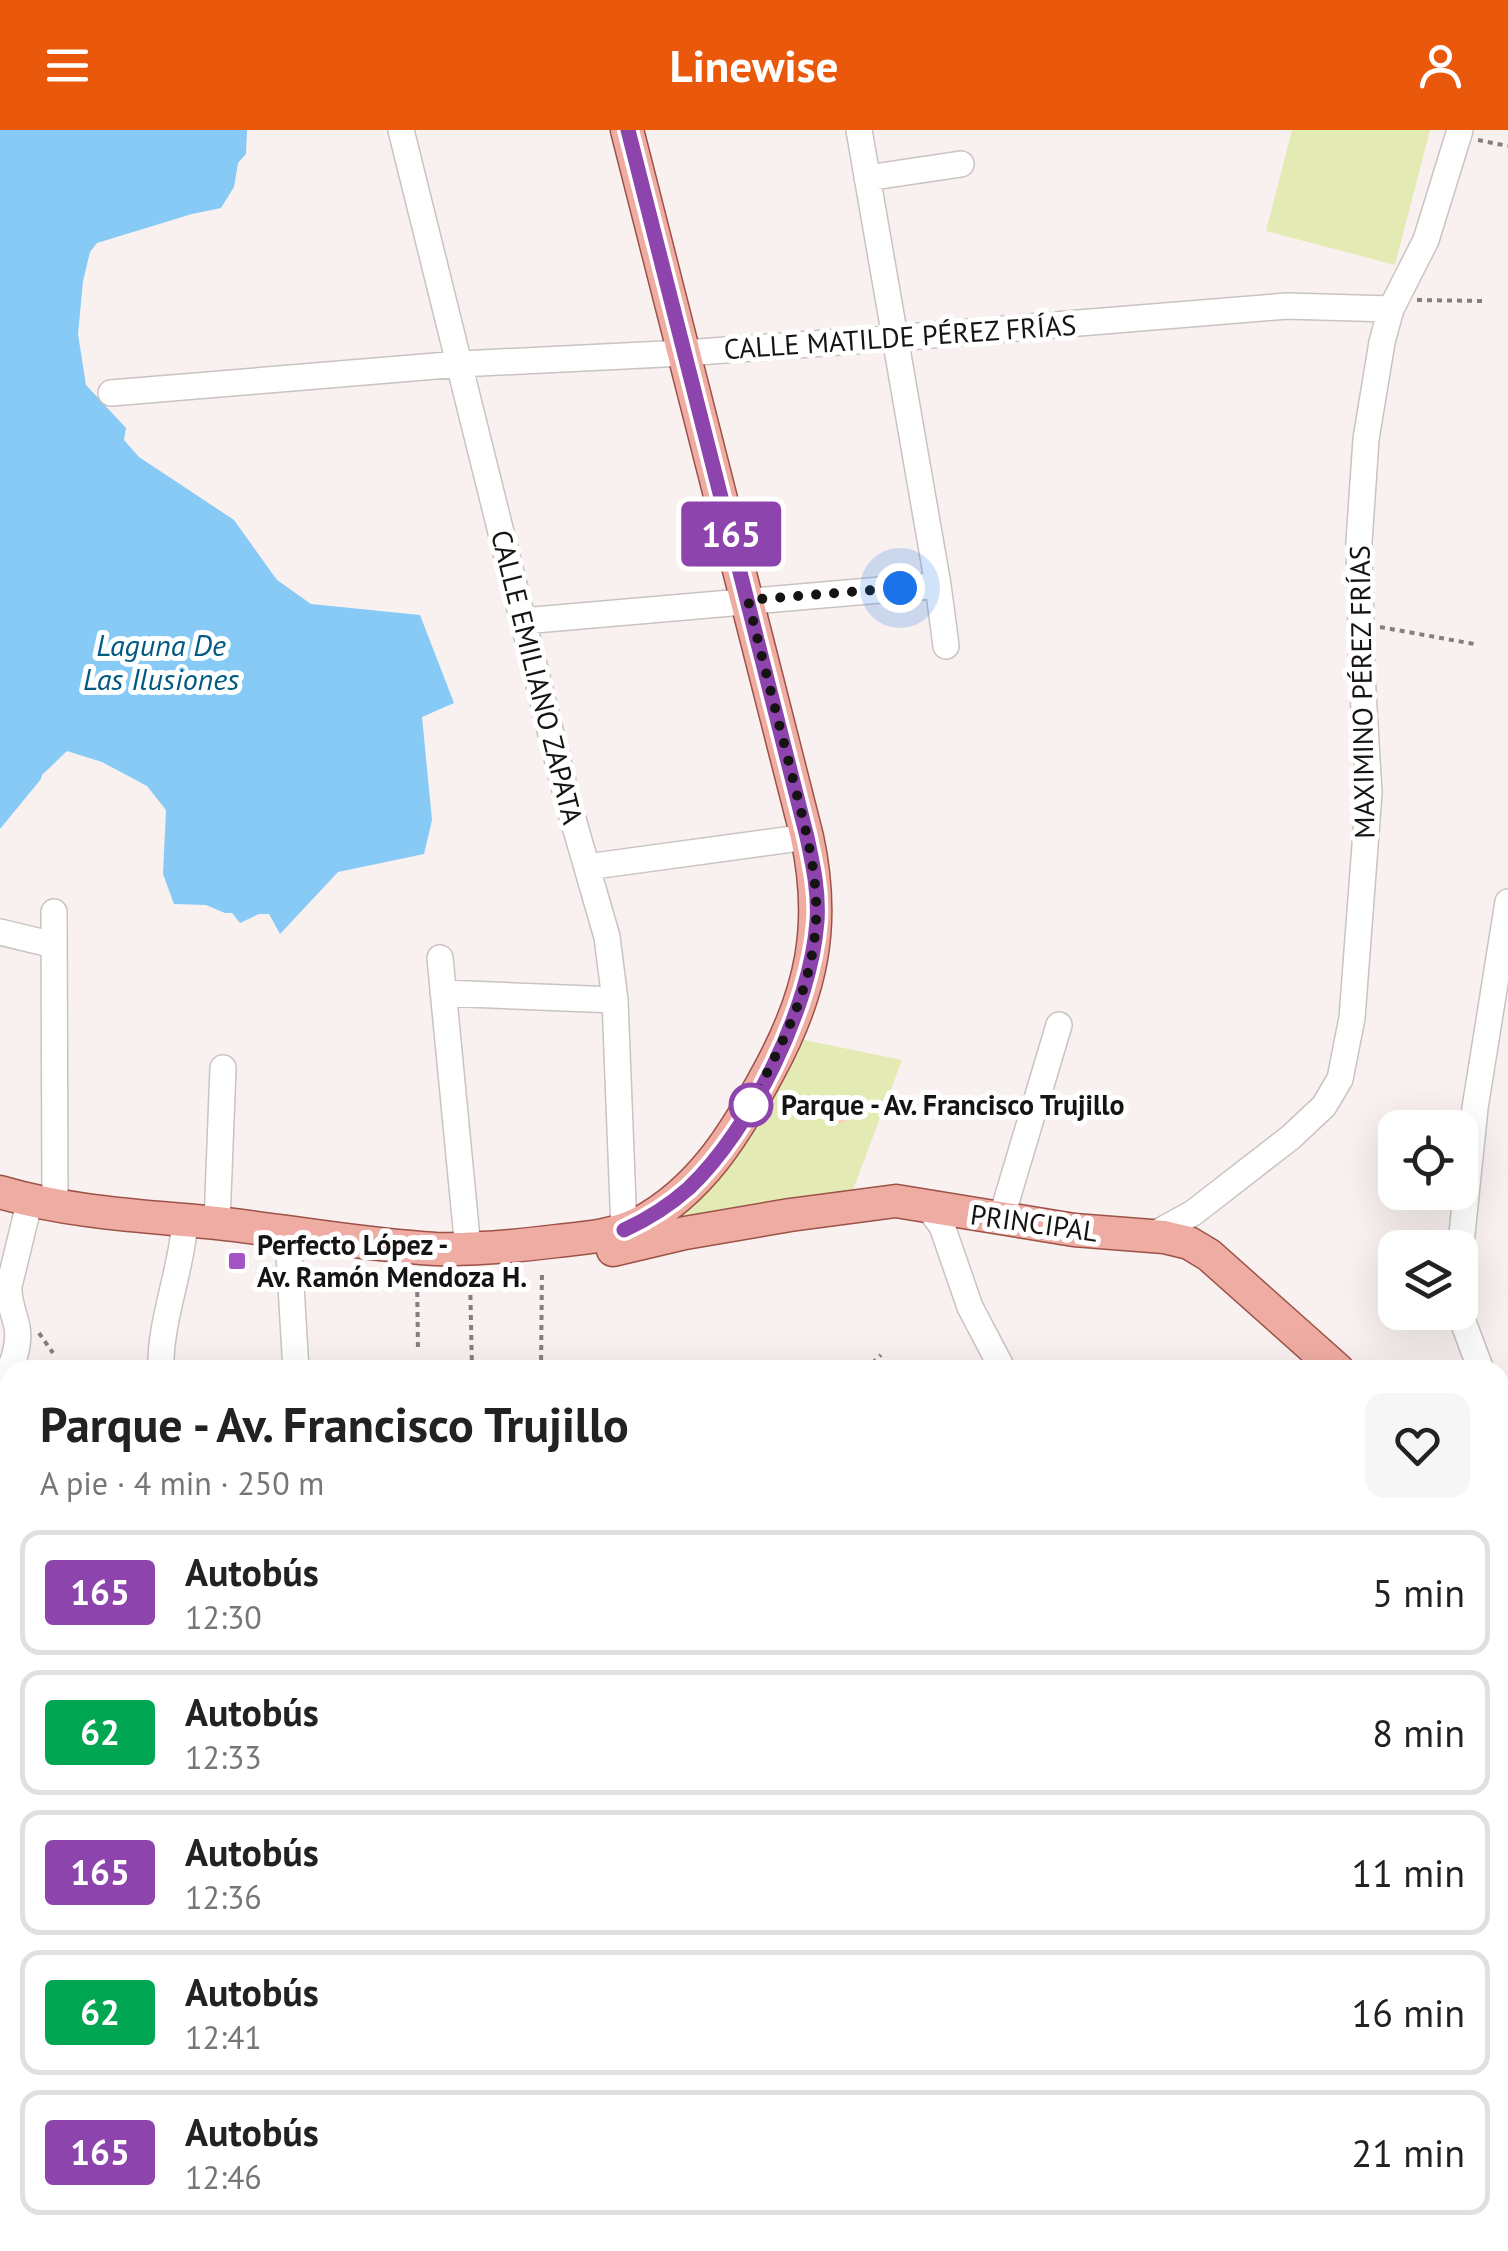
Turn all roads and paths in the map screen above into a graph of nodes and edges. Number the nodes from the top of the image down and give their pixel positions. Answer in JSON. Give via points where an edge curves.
{"nodes":[{"id":1,"x":401,"y":130,"type":"edge"},
{"id":2,"x":628,"y":130,"type":"edge"},
{"id":3,"x":859,"y":130,"type":"edge"},
{"id":4,"x":1459,"y":133,"type":"edge"},
{"id":5,"x":1508,"y":146,"type":"edge"},
{"id":6,"x":962,"y":164,"type":"dead end"},
{"id":7,"x":867,"y":178,"type":"junction"},
{"id":8,"x":1482,"y":302,"type":"dead end"},
{"id":9,"x":1393,"y":304,"type":"junction"},
{"id":10,"x":896,"y":338,"type":"junction"},
{"id":11,"x":684,"y":353,"type":"junction"},
{"id":12,"x":460,"y":364,"type":"junction"},
{"id":13,"x":111,"y":393,"type":"dead end"},
{"id":14,"x":938,"y":584,"type":"junction"},
{"id":15,"x":748,"y":600,"type":"junction"},
{"id":16,"x":523,"y":621,"type":"junction"},
{"id":17,"x":1361,"y":623,"type":"junction"},
{"id":18,"x":1474,"y":644,"type":"dead end"},
{"id":19,"x":946,"y":646,"type":"dead end"},
{"id":20,"x":807,"y":837,"type":"junction"},
{"id":21,"x":587,"y":866,"type":"junction"},
{"id":22,"x":1508,"y":902,"type":"edge"},
{"id":23,"x":54,"y":912,"type":"dead end"},
{"id":24,"x":0,"y":932,"type":"edge"},
{"id":25,"x":54,"y":945,"type":"junction"},
{"id":26,"x":440,"y":958,"type":"dead end"},
{"id":27,"x":443,"y":993,"type":"junction"},
{"id":28,"x":614,"y":1000,"type":"junction"},
{"id":29,"x":1059,"y":1025,"type":"dead end"},
{"id":30,"x":222,"y":1068,"type":"dead end"},
{"id":31,"x":676,"y":1199,"type":"junction"},
{"id":32,"x":22,"y":1205,"type":"edge"},
{"id":33,"x":927,"y":1206,"type":"junction"},
{"id":34,"x":1001,"y":1219,"type":"junction"},
{"id":35,"x":195,"y":1228,"type":"junction"},
{"id":36,"x":624,"y":1230,"type":"junction"},
{"id":37,"x":1462,"y":1230,"type":"edge"},
{"id":38,"x":685,"y":1233,"type":"junction"},
{"id":39,"x":1151,"y":1236,"type":"junction"},
{"id":40,"x":290,"y":1243,"type":"junction"},
{"id":41,"x":469,"y":1259,"type":"junction"},
{"id":42,"x":542,"y":1263,"type":"junction"},
{"id":43,"x":417,"y":1268,"type":"junction"},
{"id":44,"x":1467,"y":1330,"type":"edge"},
{"id":45,"x":418,"y":1352,"type":"dead end"},
{"id":46,"x":882,"y":1355,"type":"dead end"},
{"id":47,"x":11,"y":1360,"type":"edge"},
{"id":48,"x":161,"y":1360,"type":"edge"},
{"id":49,"x":296,"y":1360,"type":"edge"},
{"id":50,"x":472,"y":1360,"type":"edge"},
{"id":51,"x":541,"y":1360,"type":"edge"},
{"id":52,"x":876,"y":1360,"type":"edge"},
{"id":53,"x":998,"y":1360,"type":"edge"},
{"id":54,"x":1327,"y":1360,"type":"edge"},
{"id":55,"x":1479,"y":1360,"type":"edge"}],
"edges":[{"from":1,"to":12,"type":"street","name":"CALLE EMILIANO ZAPATA"},
{"from":2,"to":11,"type":"main road"},
{"from":3,"to":7,"type":"street"},
{"from":4,"to":5,"type":"path"},
{"from":4,"to":9,"type":"street","name":"MAXIMINO PÉREZ FRÍAS","via":[[1426,240]]},
{"from":6,"to":7,"type":"street"},
{"from":7,"to":10,"type":"street"},
{"from":8,"to":9,"type":"path"},
{"from":9,"to":10,"type":"street","name":"CALLE MATILDE PÉREZ FRÍAS","via":[[1288,306]]},
{"from":9,"to":17,"type":"street","name":"MAXIMINO PÉREZ FRÍAS","via":[[1366,440]]},
{"from":10,"to":11,"type":"street","name":"CALLE MATILDE PÉREZ FRÍAS"},
{"from":10,"to":14,"type":"street"},
{"from":11,"to":12,"type":"street","name":"CALLE MATILDE PÉREZ FRÍAS"},
{"from":11,"to":15,"type":"main road"},
{"from":12,"to":13,"type":"street","name":"CALLE MATILDE PÉREZ FRÍAS"},
{"from":12,"to":16,"type":"street","name":"CALLE EMILIANO ZAPATA"},
{"from":14,"to":15,"type":"street"},
{"from":14,"to":19,"type":"street"},
{"from":15,"to":16,"type":"street"},
{"from":15,"to":20,"type":"main road"},
{"from":16,"to":21,"type":"street","name":"CALLE EMILIANO ZAPATA"},
{"from":17,"to":18,"type":"path"},
{"from":17,"to":39,"type":"street","name":"MAXIMINO PÉREZ FRÍAS","via":[[1368,831],[1352,1018],[1340,1079],[1292,1137],[1193,1213]]},
{"from":20,"to":21,"type":"street"},
{"from":20,"to":31,"type":"main road","via":[[817,920],[798,1006],[741,1121]]},
{"from":21,"to":28,"type":"street","name":"CALLE EMILIANO ZAPATA","via":[[608,937]]},
{"from":22,"to":37,"type":"street"},
{"from":23,"to":25,"type":"street"},
{"from":24,"to":25,"type":"street"},
{"from":25,"to":32,"type":"street"},
{"from":26,"to":27,"type":"street"},
{"from":27,"to":28,"type":"street"},
{"from":27,"to":41,"type":"street"},
{"from":28,"to":36,"type":"street","name":"CALLE EMILIANO ZAPATA"},
{"from":29,"to":34,"type":"street"},
{"from":30,"to":35,"type":"street"},
{"from":31,"to":36,"type":"main road"},
{"from":31,"to":38,"type":"main road","via":[[670,1218]]},
{"from":32,"to":35,"type":"main road"},
{"from":32,"to":47,"type":"street","via":[[9,1286],[18,1342]]},
{"from":33,"to":34,"type":"main road","name":"PRINCIPAL"},
{"from":33,"to":38,"type":"main road","name":"PRINCIPAL","via":[[883,1202]]},
{"from":33,"to":53,"type":"street","via":[[942,1226],[970,1307]]},
{"from":34,"to":39,"type":"main road","name":"PRINCIPAL"},
{"from":35,"to":40,"type":"main road"},
{"from":35,"to":48,"type":"street"},
{"from":36,"to":41,"type":"main road"},
{"from":38,"to":42,"type":"main road","name":"PRINCIPAL"},
{"from":39,"to":54,"type":"main road","name":"PRINCIPAL","via":[[1209,1255]]},
{"from":40,"to":41,"type":"main road","via":[[400,1246]]},
{"from":40,"to":43,"type":"main road"},
{"from":40,"to":49,"type":"street"},
{"from":41,"to":42,"type":"main road","name":"PRINCIPAL"},
{"from":41,"to":43,"type":"main road"},
{"from":41,"to":50,"type":"path"},
{"from":42,"to":51,"type":"path"},
{"from":43,"to":45,"type":"path"},
{"from":44,"to":55,"type":"street"},
{"from":46,"to":52,"type":"path"}]}
